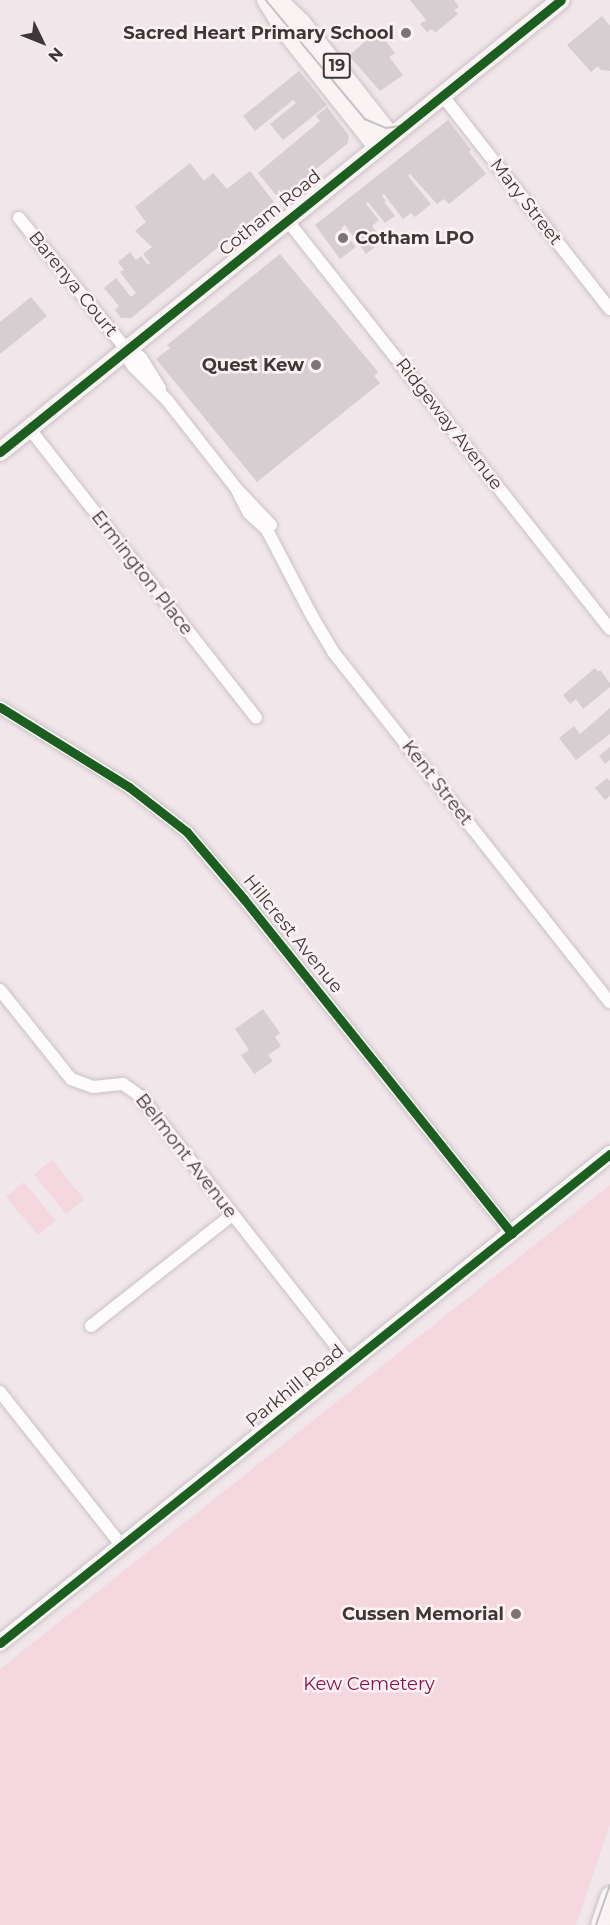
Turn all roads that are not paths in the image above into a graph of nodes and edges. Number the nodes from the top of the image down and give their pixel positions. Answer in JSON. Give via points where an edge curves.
{"nodes":[{"id":1,"x":266,"y":0,"type":"edge"},
{"id":2,"x":278,"y":0,"type":"edge"},
{"id":3,"x":561,"y":0,"type":"edge"},
{"id":4,"x":442,"y":95,"type":"junction"},
{"id":5,"x":391,"y":136,"type":"junction"},
{"id":6,"x":377,"y":147,"type":"junction"},
{"id":7,"x":19,"y":218,"type":"dead end"},
{"id":8,"x":287,"y":220,"type":"junction"},
{"id":9,"x":610,"y":309,"type":"edge"},
{"id":10,"x":127,"y":350,"type":"junction"},
{"id":11,"x":29,"y":428,"type":"junction"},
{"id":12,"x":0,"y":452,"type":"edge"},
{"id":13,"x":610,"y":629,"type":"edge"},
{"id":14,"x":0,"y":707,"type":"edge"},
{"id":15,"x":256,"y":718,"type":"dead end"},
{"id":16,"x":0,"y":990,"type":"edge"},
{"id":17,"x":610,"y":1002,"type":"edge"},
{"id":18,"x":610,"y":1154,"type":"edge"},
{"id":19,"x":232,"y":1215,"type":"junction"},
{"id":20,"x":512,"y":1234,"type":"junction"},
{"id":21,"x":91,"y":1326,"type":"dead end"},
{"id":22,"x":350,"y":1364,"type":"junction"},
{"id":23,"x":0,"y":1392,"type":"edge"},
{"id":24,"x":122,"y":1546,"type":"junction"},
{"id":25,"x":0,"y":1643,"type":"edge"},
{"id":26,"x":610,"y":1896,"type":"edge"},
{"id":27,"x":600,"y":1925,"type":"edge"}],
"edges":[{"from":1,"to":6,"type":"main road","number":"19","via":[[291,39]]},
{"from":2,"to":5,"type":"main road","number":"19","via":[[301,22]]},
{"from":3,"to":4,"type":"main road","name":"Cotham Road"},
{"from":4,"to":5,"type":"main road","name":"Cotham Road"},
{"from":4,"to":9,"type":"street","name":"Mary Street"},
{"from":5,"to":6,"type":"main road","name":"Cotham Road"},
{"from":6,"to":8,"type":"main road","name":"Cotham Road"},
{"from":7,"to":10,"type":"street","name":"Barenya Court"},
{"from":8,"to":10,"type":"main road","name":"Cotham Road"},
{"from":8,"to":13,"type":"street","name":"Ridgeway Avenue"},
{"from":10,"to":11,"type":"main road","name":"Cotham Road"},
{"from":10,"to":17,"type":"street","name":"Kent Street","via":[[133,366],[166,400],[236,488],[249,513],[265,527],[334,652]]},
{"from":11,"to":12,"type":"main road","name":"Cotham Road"},
{"from":11,"to":15,"type":"street","name":"Ermington Place"},
{"from":14,"to":20,"type":"street","name":"Hillcrest Avenue","via":[[129,787],[187,832]]},
{"from":16,"to":19,"type":"street","name":"Belmont Avenue","via":[[71,1079],[93,1087],[123,1084],[135,1091]]},
{"from":18,"to":20,"type":"street","name":"Parkhill Road"},
{"from":19,"to":21,"type":"street"},
{"from":19,"to":22,"type":"street","name":"Belmont Avenue"},
{"from":20,"to":22,"type":"street","name":"Parkhill Road"},
{"from":22,"to":24,"type":"street","name":"Parkhill Road"},
{"from":23,"to":24,"type":"street"},
{"from":24,"to":25,"type":"street","name":"Parkhill Road"},
{"from":26,"to":27,"type":"main road"}]}
